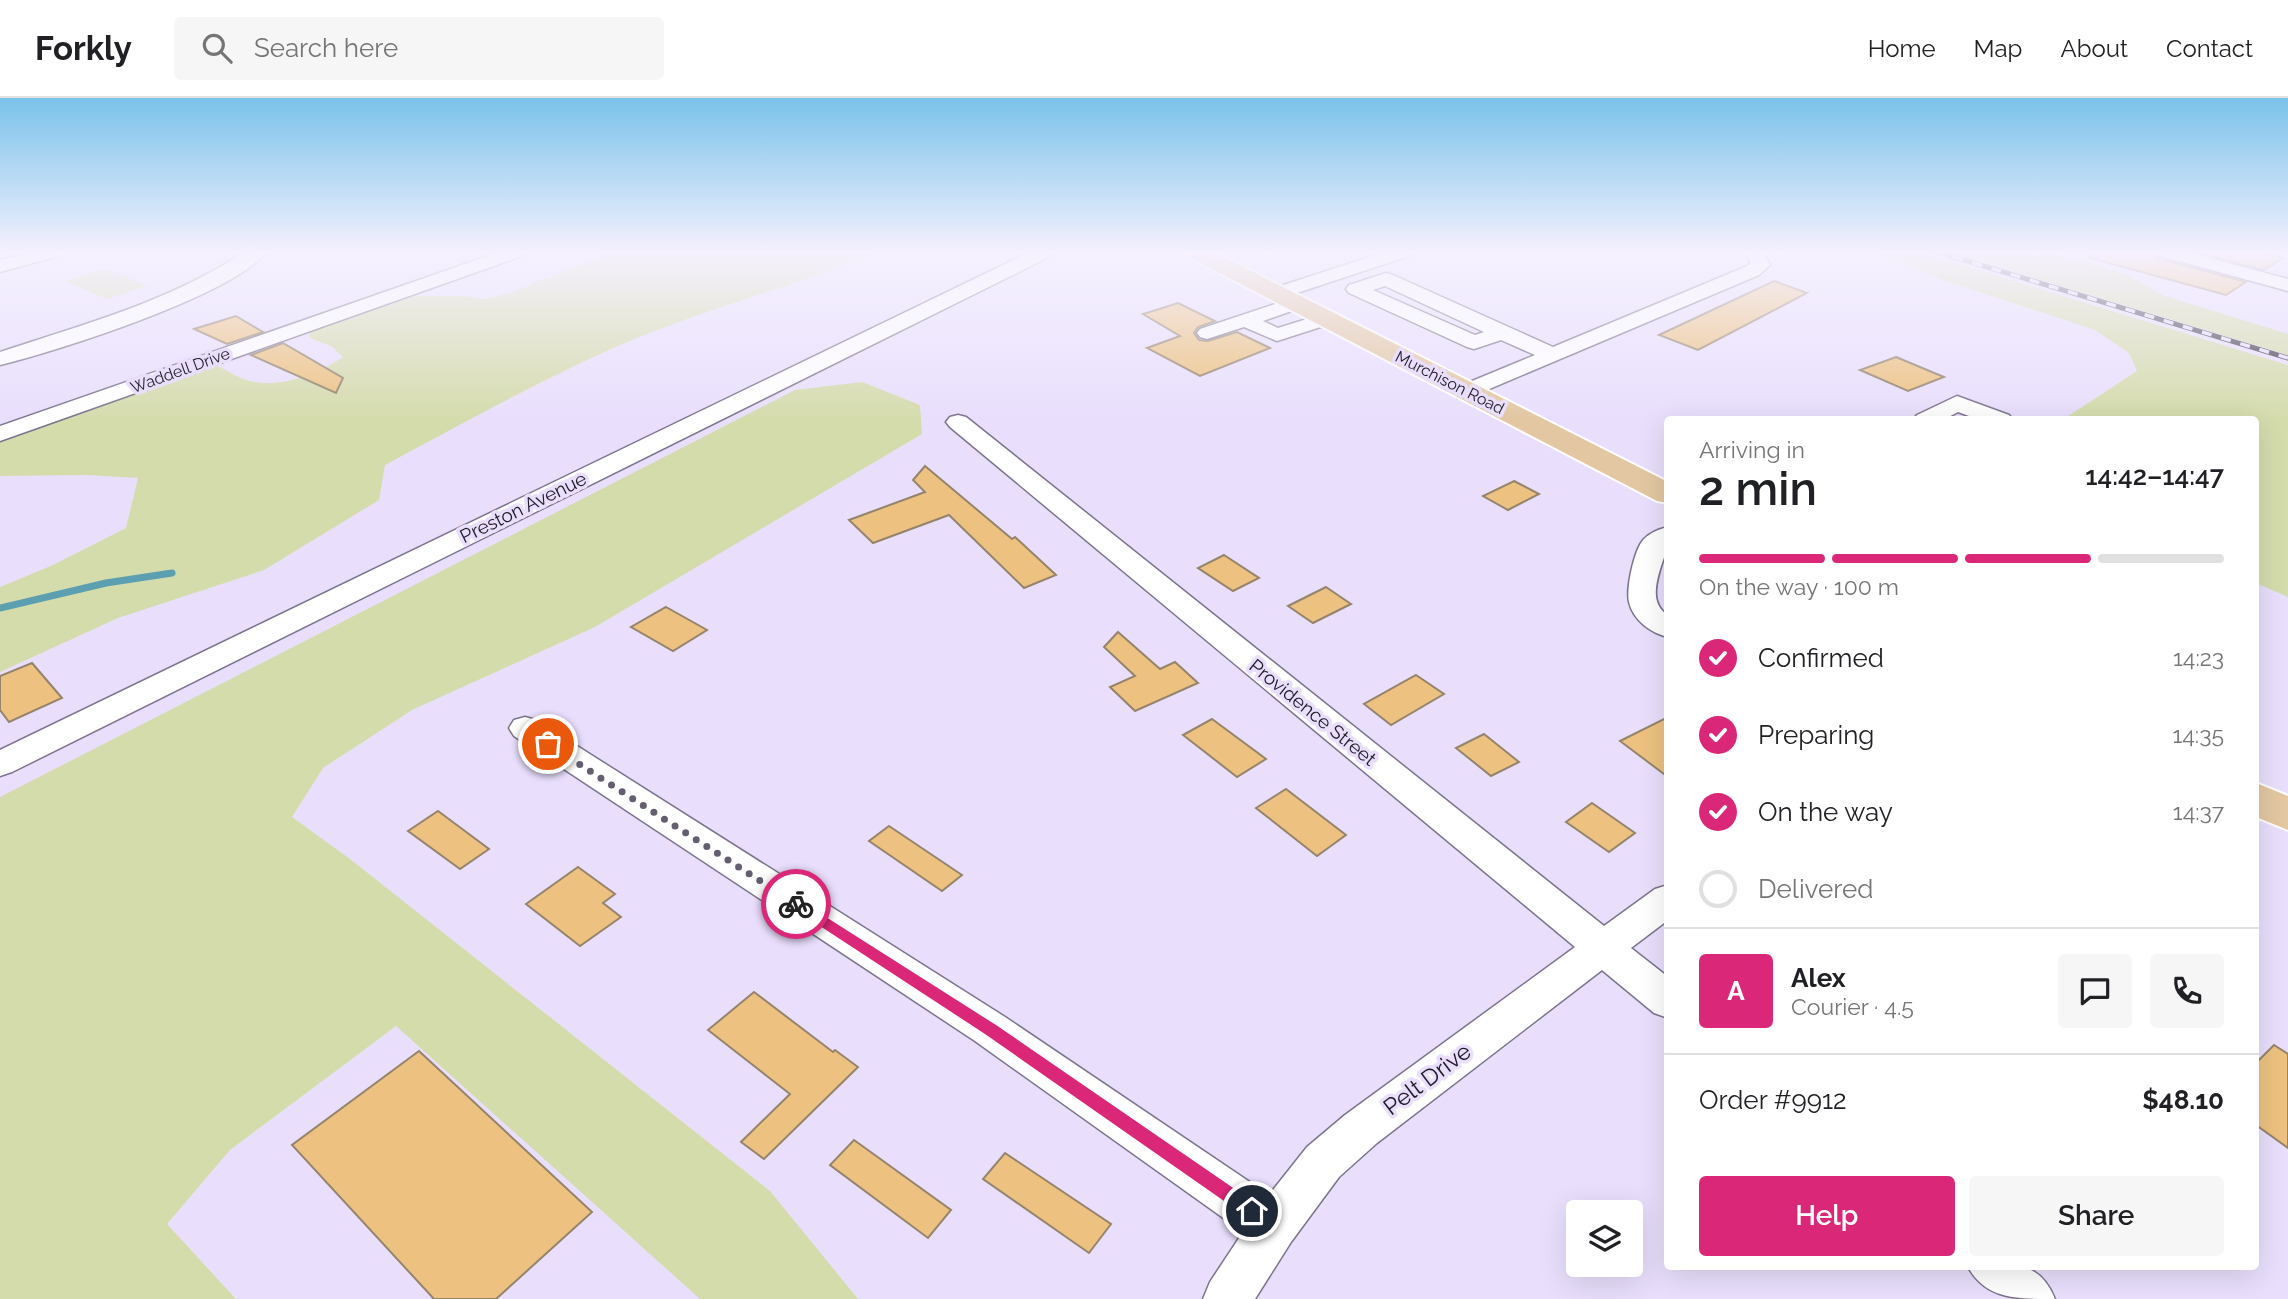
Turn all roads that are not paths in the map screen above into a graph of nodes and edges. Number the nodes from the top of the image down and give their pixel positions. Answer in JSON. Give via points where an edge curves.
{"nodes":[{"id":1,"x":149,"y":307,"type":"edge"},
{"id":2,"x":338,"y":307,"type":"edge"},
{"id":3,"x":932,"y":307,"type":"edge"},
{"id":4,"x":1270,"y":307,"type":"edge"},
{"id":5,"x":1305,"y":307,"type":"edge"},
{"id":6,"x":1395,"y":307,"type":"edge"},
{"id":7,"x":1447,"y":307,"type":"edge"},
{"id":8,"x":1666,"y":307,"type":"edge"},
{"id":9,"x":1326,"y":318,"type":"junction"},
{"id":10,"x":1245,"y":320,"type":"junction"},
{"id":11,"x":1502,"y":332,"type":"junction"},
{"id":12,"x":1207,"y":333,"type":"dead end"},
{"id":13,"x":1552,"y":355,"type":"junction"},
{"id":14,"x":0,"y":359,"type":"edge"},
{"id":15,"x":1468,"y":391,"type":"junction"},
{"id":16,"x":1933,"y":416,"type":"edge"},
{"id":17,"x":1991,"y":416,"type":"edge"},
{"id":18,"x":958,"y":422,"type":"dead end"},
{"id":19,"x":0,"y":434,"type":"edge"},
{"id":20,"x":1664,"y":492,"type":"edge"},
{"id":21,"x":1664,"y":538,"type":"edge"},
{"id":22,"x":1664,"y":626,"type":"edge"},
{"id":23,"x":525,"y":729,"type":"dead end"},
{"id":24,"x":0,"y":764,"type":"edge"},
{"id":25,"x":2259,"y":800,"type":"edge"},
{"id":26,"x":2288,"y":814,"type":"edge"},
{"id":27,"x":1664,"y":902,"type":"edge"},
{"id":28,"x":1602,"y":948,"type":"junction"},
{"id":29,"x":1664,"y":998,"type":"edge"},
{"id":30,"x":1274,"y":1226,"type":"junction"},
{"id":31,"x":1996,"y":1270,"type":"edge"},
{"id":32,"x":1227,"y":1299,"type":"edge"},
{"id":33,"x":2031,"y":1299,"type":"edge"}],
"edges":[{"from":1,"to":14,"type":"street"},
{"from":2,"to":19,"type":"street","name":"Waddell Drive"},
{"from":3,"to":24,"type":"street","name":"Preston Avenue"},
{"from":4,"to":10,"type":"street"},
{"from":5,"to":9,"type":"main road","name":"Murchison Road"},
{"from":6,"to":11,"type":"street","via":[[1474,344]]},
{"from":7,"to":11,"type":"street"},
{"from":8,"to":13,"type":"street"},
{"from":9,"to":10,"type":"street","via":[[1277,335]]},
{"from":9,"to":15,"type":"main road","name":"Murchison Road"},
{"from":10,"to":12,"type":"street"},
{"from":11,"to":13,"type":"street"},
{"from":13,"to":15,"type":"street"},
{"from":15,"to":20,"type":"main road","name":"Murchison Road"},
{"from":16,"to":17,"type":"street","via":[[1957,403]]},
{"from":18,"to":28,"type":"street","name":"Providence Street"},
{"from":21,"to":22,"type":"street","via":[[1653,545],[1643,579],[1643,603],[1652,618]]},
{"from":23,"to":30,"type":"street","via":[[990,1029]]},
{"from":25,"to":26,"type":"main road"},
{"from":27,"to":28,"type":"street","name":"Pelt Drive"},
{"from":28,"to":29,"type":"street","name":"Providence Street"},
{"from":28,"to":30,"type":"street","name":"Pelt Drive","via":[[1361,1129],[1323,1162]]},
{"from":30,"to":32,"type":"street","name":"Pelt Drive"},
{"from":31,"to":33,"type":"street"}]}
